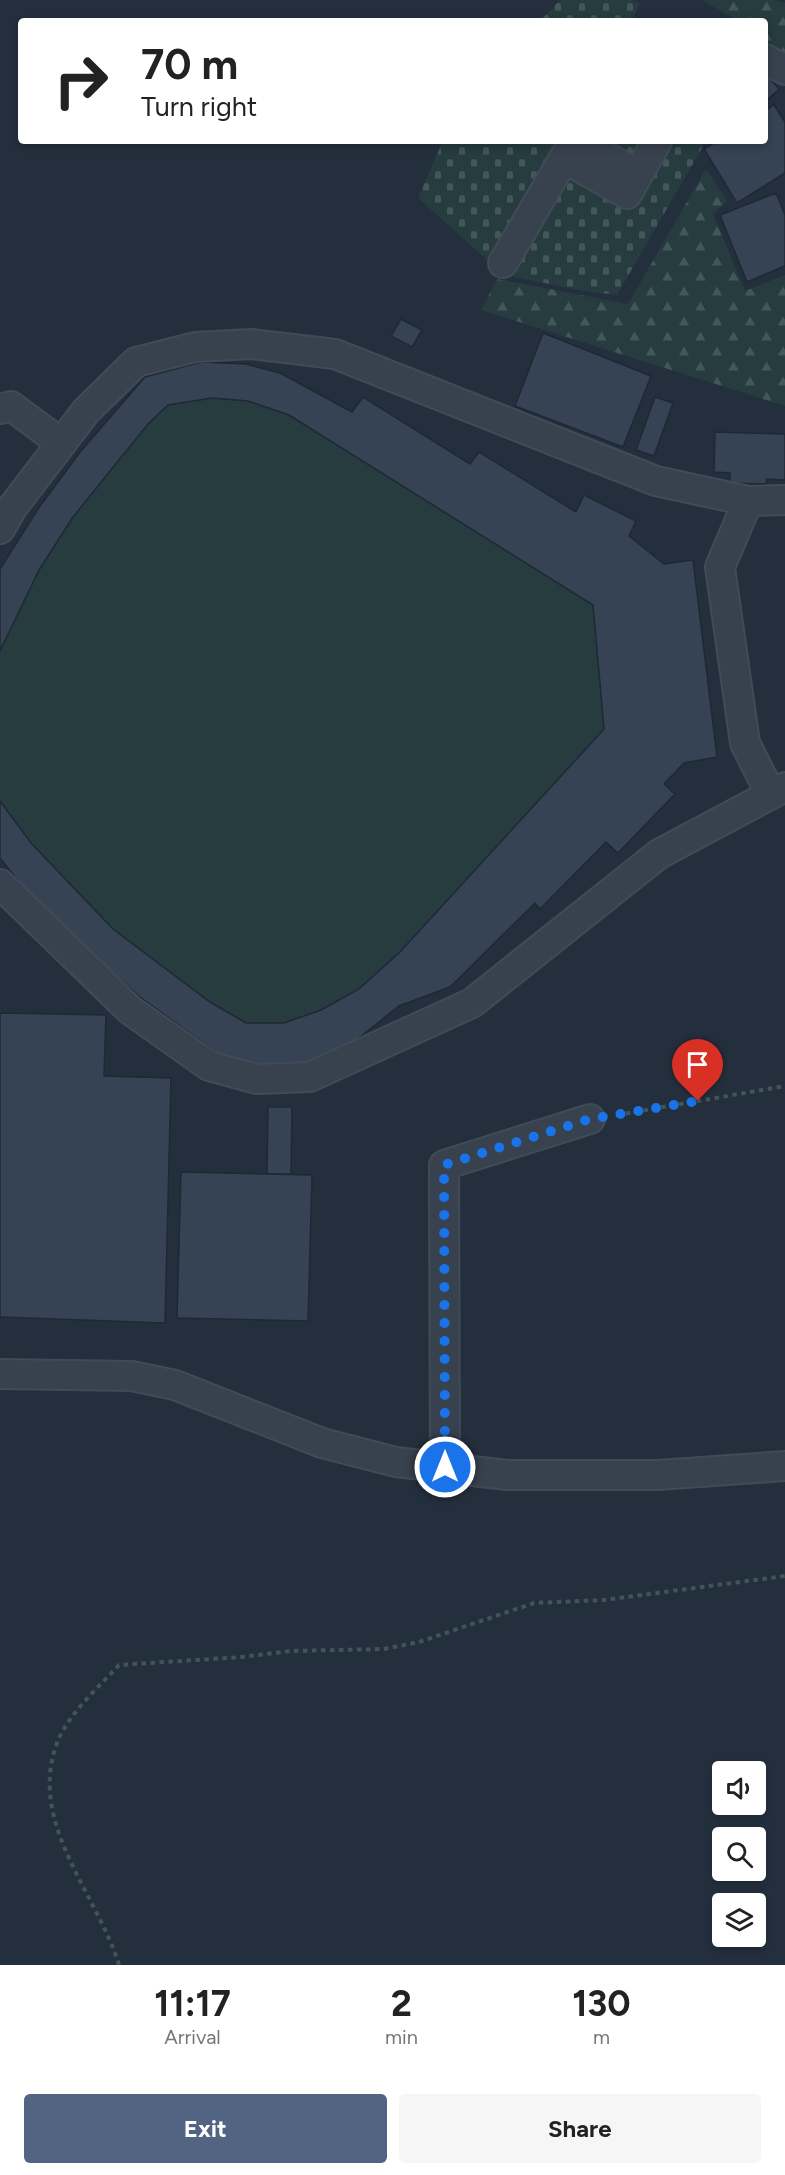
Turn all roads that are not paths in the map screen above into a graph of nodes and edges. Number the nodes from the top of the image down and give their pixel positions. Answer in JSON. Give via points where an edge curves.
{"nodes":[{"id":1,"x":768,"y":61,"type":"edge"},
{"id":2,"x":785,"y":70,"type":"edge"},
{"id":3,"x":655,"y":144,"type":"edge"},
{"id":4,"x":572,"y":147,"type":"edge"},
{"id":5,"x":503,"y":264,"type":"dead end"},
{"id":6,"x":0,"y":409,"type":"edge"},
{"id":7,"x":61,"y":443,"type":"junction"},
{"id":8,"x":785,"y":500,"type":"edge"},
{"id":9,"x":748,"y":501,"type":"junction"},
{"id":10,"x":0,"y":529,"type":"edge"},
{"id":11,"x":777,"y":790,"type":"edge"},
{"id":12,"x":0,"y":884,"type":"edge"},
{"id":13,"x":590,"y":1119,"type":"road end"},
{"id":14,"x":0,"y":1374,"type":"edge"},
{"id":15,"x":785,"y":1466,"type":"edge"},
{"id":16,"x":445,"y":1467,"type":"junction"}],
"edges":[{"from":1,"to":2,"type":"street"},
{"from":3,"to":4,"type":"street","via":[[638,175]]},
{"from":4,"to":5,"type":"street"},
{"from":6,"to":7,"type":"street","via":[[11,406]]},
{"from":7,"to":9,"type":"street","via":[[86,411],[136,362],[195,347],[251,344],[335,354],[656,481]]},
{"from":7,"to":10,"type":"street"},
{"from":8,"to":9,"type":"street"},
{"from":9,"to":11,"type":"street","via":[[720,567],[746,743]]},
{"from":11,"to":12,"type":"street","via":[[658,854],[472,1003],[310,1077],[257,1079],[208,1066],[130,1010]]},
{"from":13,"to":16,"type":"street","via":[[444,1165]]},
{"from":14,"to":16,"type":"street","via":[[132,1376],[175,1385],[322,1443],[396,1462]]},
{"from":15,"to":16,"type":"street","via":[[635,1475],[507,1475]]}]}
